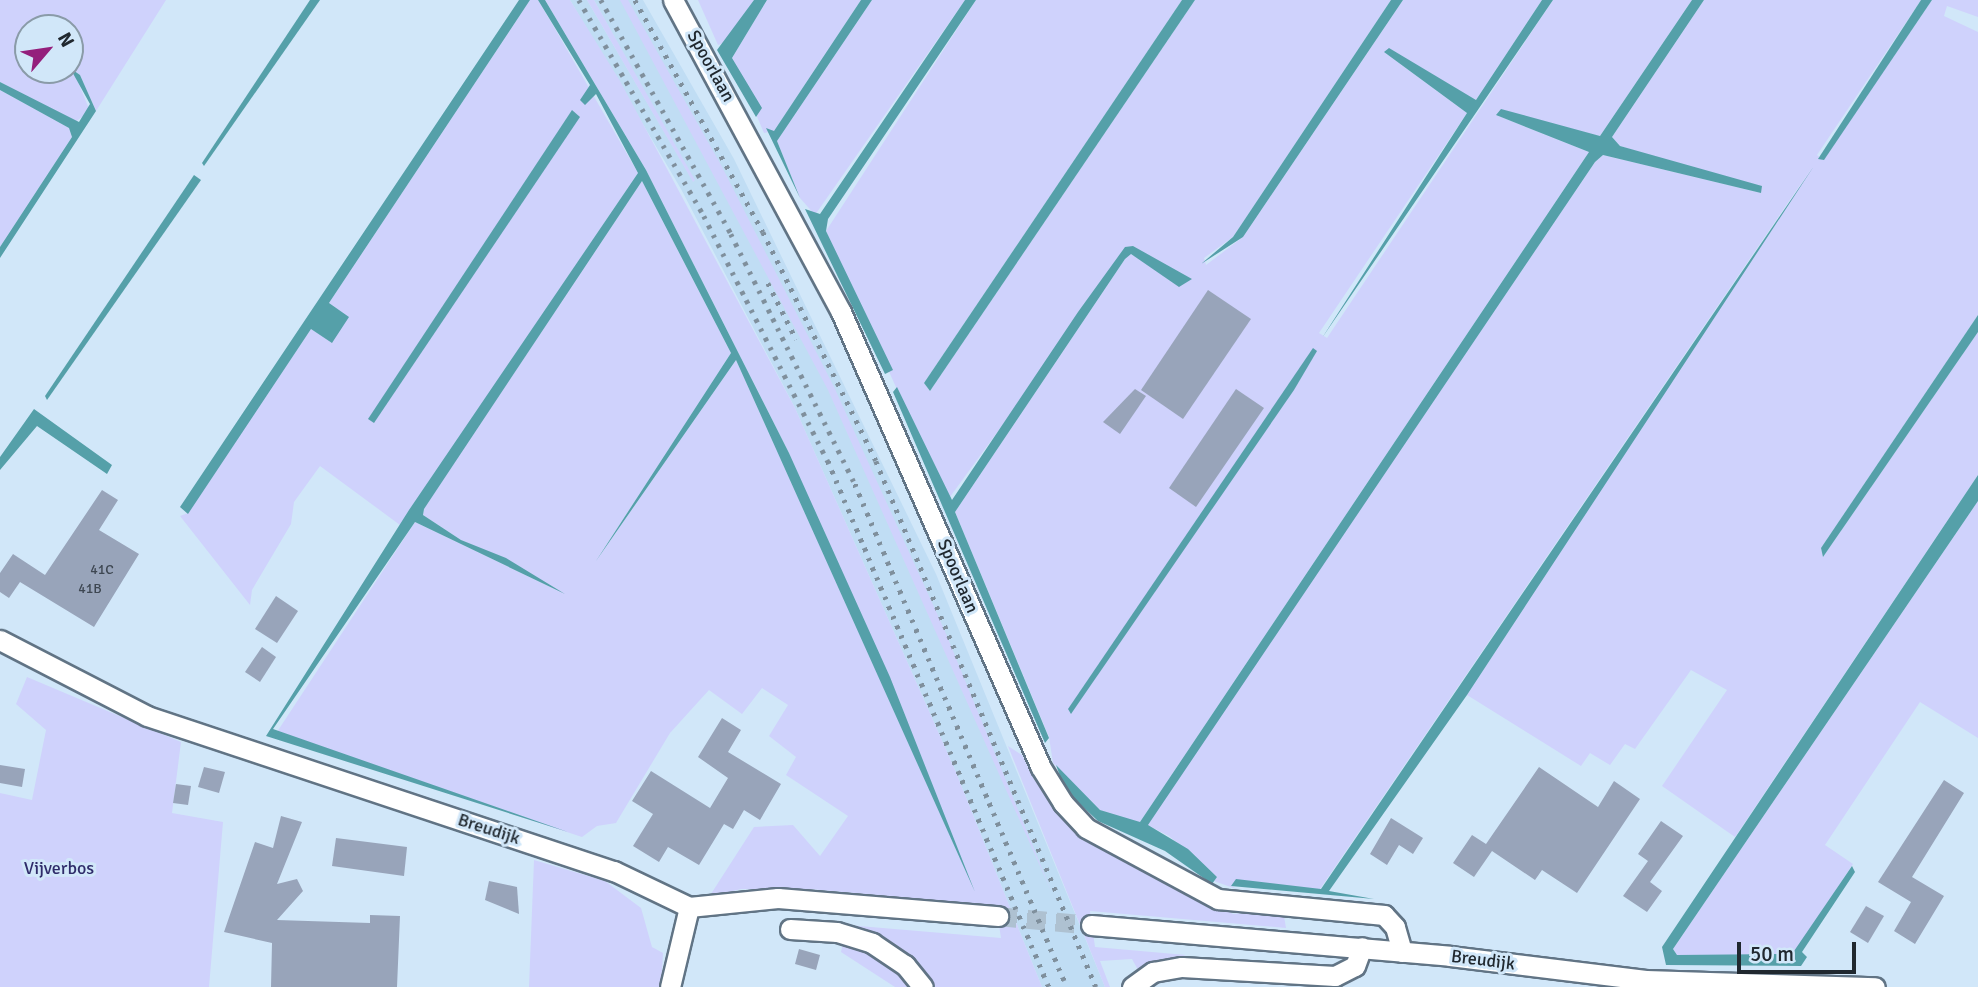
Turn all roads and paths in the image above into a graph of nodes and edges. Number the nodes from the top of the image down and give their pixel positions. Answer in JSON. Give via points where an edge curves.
{"nodes":[{"id":1,"x":673,"y":0,"type":"edge"},
{"id":2,"x":0,"y":640,"type":"edge"},
{"id":3,"x":690,"y":907,"type":"junction"},
{"id":4,"x":998,"y":916,"type":"tunnel mouth"},
{"id":5,"x":1091,"y":925,"type":"tunnel mouth"},
{"id":6,"x":790,"y":929,"type":"dead end"},
{"id":7,"x":1362,"y":947,"type":"junction"},
{"id":8,"x":1402,"y":952,"type":"junction"},
{"id":9,"x":670,"y":987,"type":"edge"},
{"id":10,"x":923,"y":987,"type":"edge"},
{"id":11,"x":1132,"y":987,"type":"edge"},
{"id":12,"x":1875,"y":987,"type":"edge"}],
"edges":[{"from":1,"to":8,"type":"street","name":"Spoorlaan","via":[[841,312],[1040,766],[1063,803],[1086,828],[1218,899],[1384,915],[1395,927]]},
{"from":2,"to":3,"type":"street","name":"Breudijk","via":[[147,716],[614,871]]},
{"from":3,"to":4,"type":"street","via":[[778,898]]},
{"from":3,"to":9,"type":"street"},
{"from":5,"to":7,"type":"street","name":"Breudijk"},
{"from":6,"to":10,"type":"street","via":[[837,932],[872,943],[905,965]]},
{"from":7,"to":8,"type":"street","name":"Breudijk"},
{"from":7,"to":11,"type":"street","via":[[1355,965],[1335,976],[1182,967],[1153,972]]},
{"from":8,"to":12,"type":"street","name":"Breudijk","via":[[1646,980]]}]}
